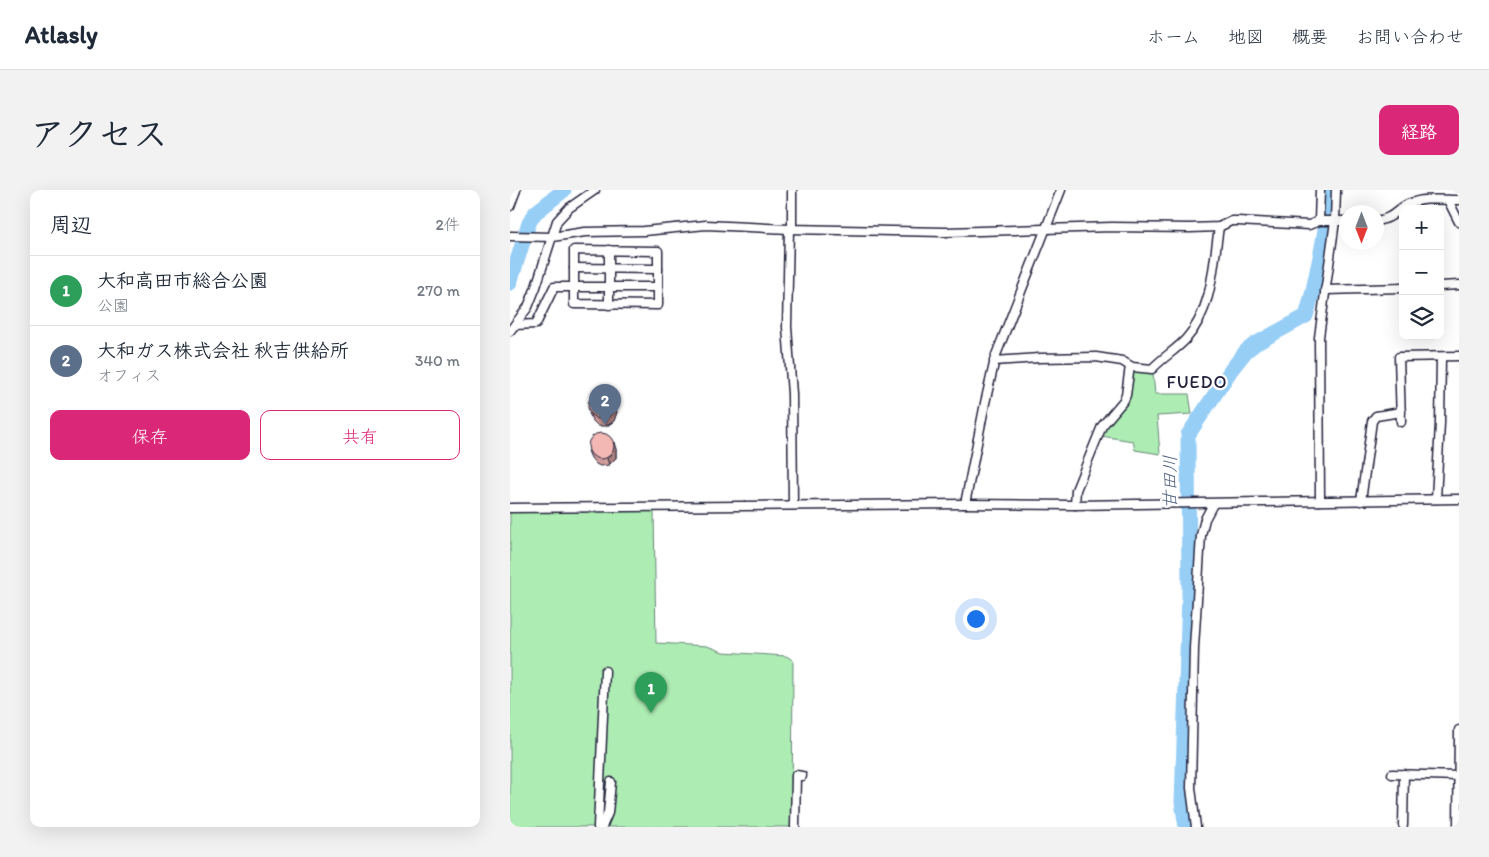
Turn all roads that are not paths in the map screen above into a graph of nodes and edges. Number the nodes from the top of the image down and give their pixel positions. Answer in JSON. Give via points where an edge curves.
{"nodes":[{"id":1,"x":516,"y":190,"type":"edge"},
{"id":2,"x":594,"y":190,"type":"edge"},
{"id":3,"x":792,"y":190,"type":"edge"},
{"id":4,"x":1061,"y":190,"type":"edge"},
{"id":5,"x":1320,"y":190,"type":"edge"},
{"id":6,"x":1336,"y":190,"type":"edge"},
{"id":7,"x":1448,"y":200,"type":"junction"},
{"id":8,"x":1459,"y":200,"type":"edge"},
{"id":9,"x":510,"y":206,"type":"edge"},
{"id":10,"x":1384,"y":219,"type":"edge"},
{"id":11,"x":1320,"y":221,"type":"junction"},
{"id":12,"x":1333,"y":221,"type":"junction"},
{"id":13,"x":1339,"y":221,"type":"edge"},
{"id":14,"x":1459,"y":222,"type":"edge"},
{"id":15,"x":1218,"y":227,"type":"junction"},
{"id":16,"x":1046,"y":229,"type":"junction"},
{"id":17,"x":790,"y":230,"type":"junction"},
{"id":18,"x":510,"y":236,"type":"edge"},
{"id":19,"x":549,"y":237,"type":"junction"},
{"id":20,"x":609,"y":250,"type":"junction"},
{"id":21,"x":574,"y":268,"type":"junction"},
{"id":22,"x":609,"y":268,"type":"junction"},
{"id":23,"x":658,"y":269,"type":"junction"},
{"id":24,"x":574,"y":286,"type":"junction"},
{"id":25,"x":609,"y":286,"type":"junction"},
{"id":26,"x":658,"y":286,"type":"junction"},
{"id":27,"x":1444,"y":286,"type":"edge"},
{"id":28,"x":1459,"y":286,"type":"edge"},
{"id":29,"x":1399,"y":288,"type":"edge"},
{"id":30,"x":1325,"y":290,"type":"junction"},
{"id":31,"x":609,"y":304,"type":"junction"},
{"id":32,"x":513,"y":328,"type":"edge"},
{"id":33,"x":1459,"y":356,"type":"edge"},
{"id":34,"x":1441,"y":357,"type":"junction"},
{"id":35,"x":994,"y":361,"type":"junction"},
{"id":36,"x":1130,"y":366,"type":"junction"},
{"id":37,"x":1401,"y":412,"type":"junction"},
{"id":38,"x":1401,"y":422,"type":"dead end"},
{"id":39,"x":1459,"y":498,"type":"edge"},
{"id":40,"x":1436,"y":499,"type":"junction"},
{"id":41,"x":1361,"y":500,"type":"junction"},
{"id":42,"x":1320,"y":501,"type":"junction"},
{"id":43,"x":965,"y":504,"type":"junction"},
{"id":44,"x":1213,"y":504,"type":"junction"},
{"id":45,"x":1075,"y":505,"type":"junction"},
{"id":46,"x":793,"y":506,"type":"junction"},
{"id":47,"x":510,"y":508,"type":"edge"},
{"id":48,"x":605,"y":671,"type":"dead end"},
{"id":49,"x":1459,"y":730,"type":"edge"},
{"id":50,"x":1392,"y":774,"type":"dead end"},
{"id":51,"x":1404,"y":774,"type":"junction"},
{"id":52,"x":802,"y":776,"type":"dead end"},
{"id":53,"x":1458,"y":776,"type":"edge"},
{"id":54,"x":612,"y":782,"type":"dead end"},
{"id":55,"x":1403,"y":825,"type":"dead end"},
{"id":56,"x":598,"y":827,"type":"edge"},
{"id":57,"x":602,"y":827,"type":"edge"},
{"id":58,"x":795,"y":827,"type":"edge"},
{"id":59,"x":1196,"y":827,"type":"edge"},
{"id":60,"x":1458,"y":827,"type":"edge"}],
"edges":[{"from":1,"to":9,"type":"street"},
{"from":2,"to":19,"type":"street","via":[[562,214]]},
{"from":3,"to":17,"type":"street"},
{"from":4,"to":16,"type":"street"},
{"from":5,"to":11,"type":"street"},
{"from":6,"to":12,"type":"street"},
{"from":7,"to":8,"type":"street"},
{"from":7,"to":10,"type":"street","via":[[1429,199],[1408,204]]},
{"from":7,"to":14,"type":"street"},
{"from":11,"to":12,"type":"street"},
{"from":11,"to":15,"type":"street","via":[[1309,225],[1238,220]]},
{"from":12,"to":13,"type":"street"},
{"from":12,"to":30,"type":"street"},
{"from":15,"to":16,"type":"street"},
{"from":15,"to":36,"type":"street","via":[[1208,296],[1195,328],[1152,369]]},
{"from":16,"to":17,"type":"street","via":[[945,232]]},
{"from":16,"to":35,"type":"street"},
{"from":17,"to":19,"type":"street","via":[[706,224]]},
{"from":17,"to":46,"type":"street","via":[[787,327],[792,386]]},
{"from":18,"to":19,"type":"street"},
{"from":19,"to":32,"type":"street","via":[[536,288],[528,307]]},
{"from":20,"to":21,"type":"street","via":[[574,250]]},
{"from":20,"to":22,"type":"street"},
{"from":20,"to":23,"type":"street","via":[[658,250]]},
{"from":21,"to":22,"type":"street"},
{"from":21,"to":24,"type":"street"},
{"from":22,"to":23,"type":"street"},
{"from":22,"to":25,"type":"street"},
{"from":23,"to":26,"type":"street"},
{"from":24,"to":25,"type":"street"},
{"from":24,"to":31,"type":"street","via":[[574,304]]},
{"from":24,"to":32,"type":"street","via":[[554,287],[536,324]]},
{"from":25,"to":26,"type":"street"},
{"from":25,"to":31,"type":"street"},
{"from":26,"to":31,"type":"street","via":[[658,305]]},
{"from":27,"to":28,"type":"street"},
{"from":29,"to":30,"type":"street"},
{"from":30,"to":42,"type":"street","via":[[1319,349]]},
{"from":33,"to":34,"type":"street"},
{"from":34,"to":37,"type":"street","via":[[1399,358]]},
{"from":34,"to":40,"type":"street"},
{"from":35,"to":36,"type":"street","via":[[1096,358],[1122,361]]},
{"from":35,"to":43,"type":"street"},
{"from":36,"to":45,"type":"street","via":[[1124,400],[1102,426],[1076,490]]},
{"from":37,"to":38,"type":"street"},
{"from":37,"to":41,"type":"street","via":[[1376,416],[1372,421]]},
{"from":39,"to":40,"type":"street"},
{"from":40,"to":41,"type":"street"},
{"from":41,"to":42,"type":"street"},
{"from":42,"to":44,"type":"street"},
{"from":43,"to":45,"type":"street"},
{"from":43,"to":46,"type":"street"},
{"from":44,"to":45,"type":"street"},
{"from":44,"to":59,"type":"street","via":[[1201,535],[1194,648],[1191,788]]},
{"from":46,"to":47,"type":"street"},
{"from":48,"to":56,"type":"street"},
{"from":49,"to":53,"type":"street"},
{"from":50,"to":51,"type":"street"},
{"from":51,"to":53,"type":"street"},
{"from":51,"to":55,"type":"street"},
{"from":52,"to":58,"type":"street","via":[[796,775]]},
{"from":53,"to":60,"type":"street"},
{"from":54,"to":57,"type":"street","via":[[608,813]]}]}
